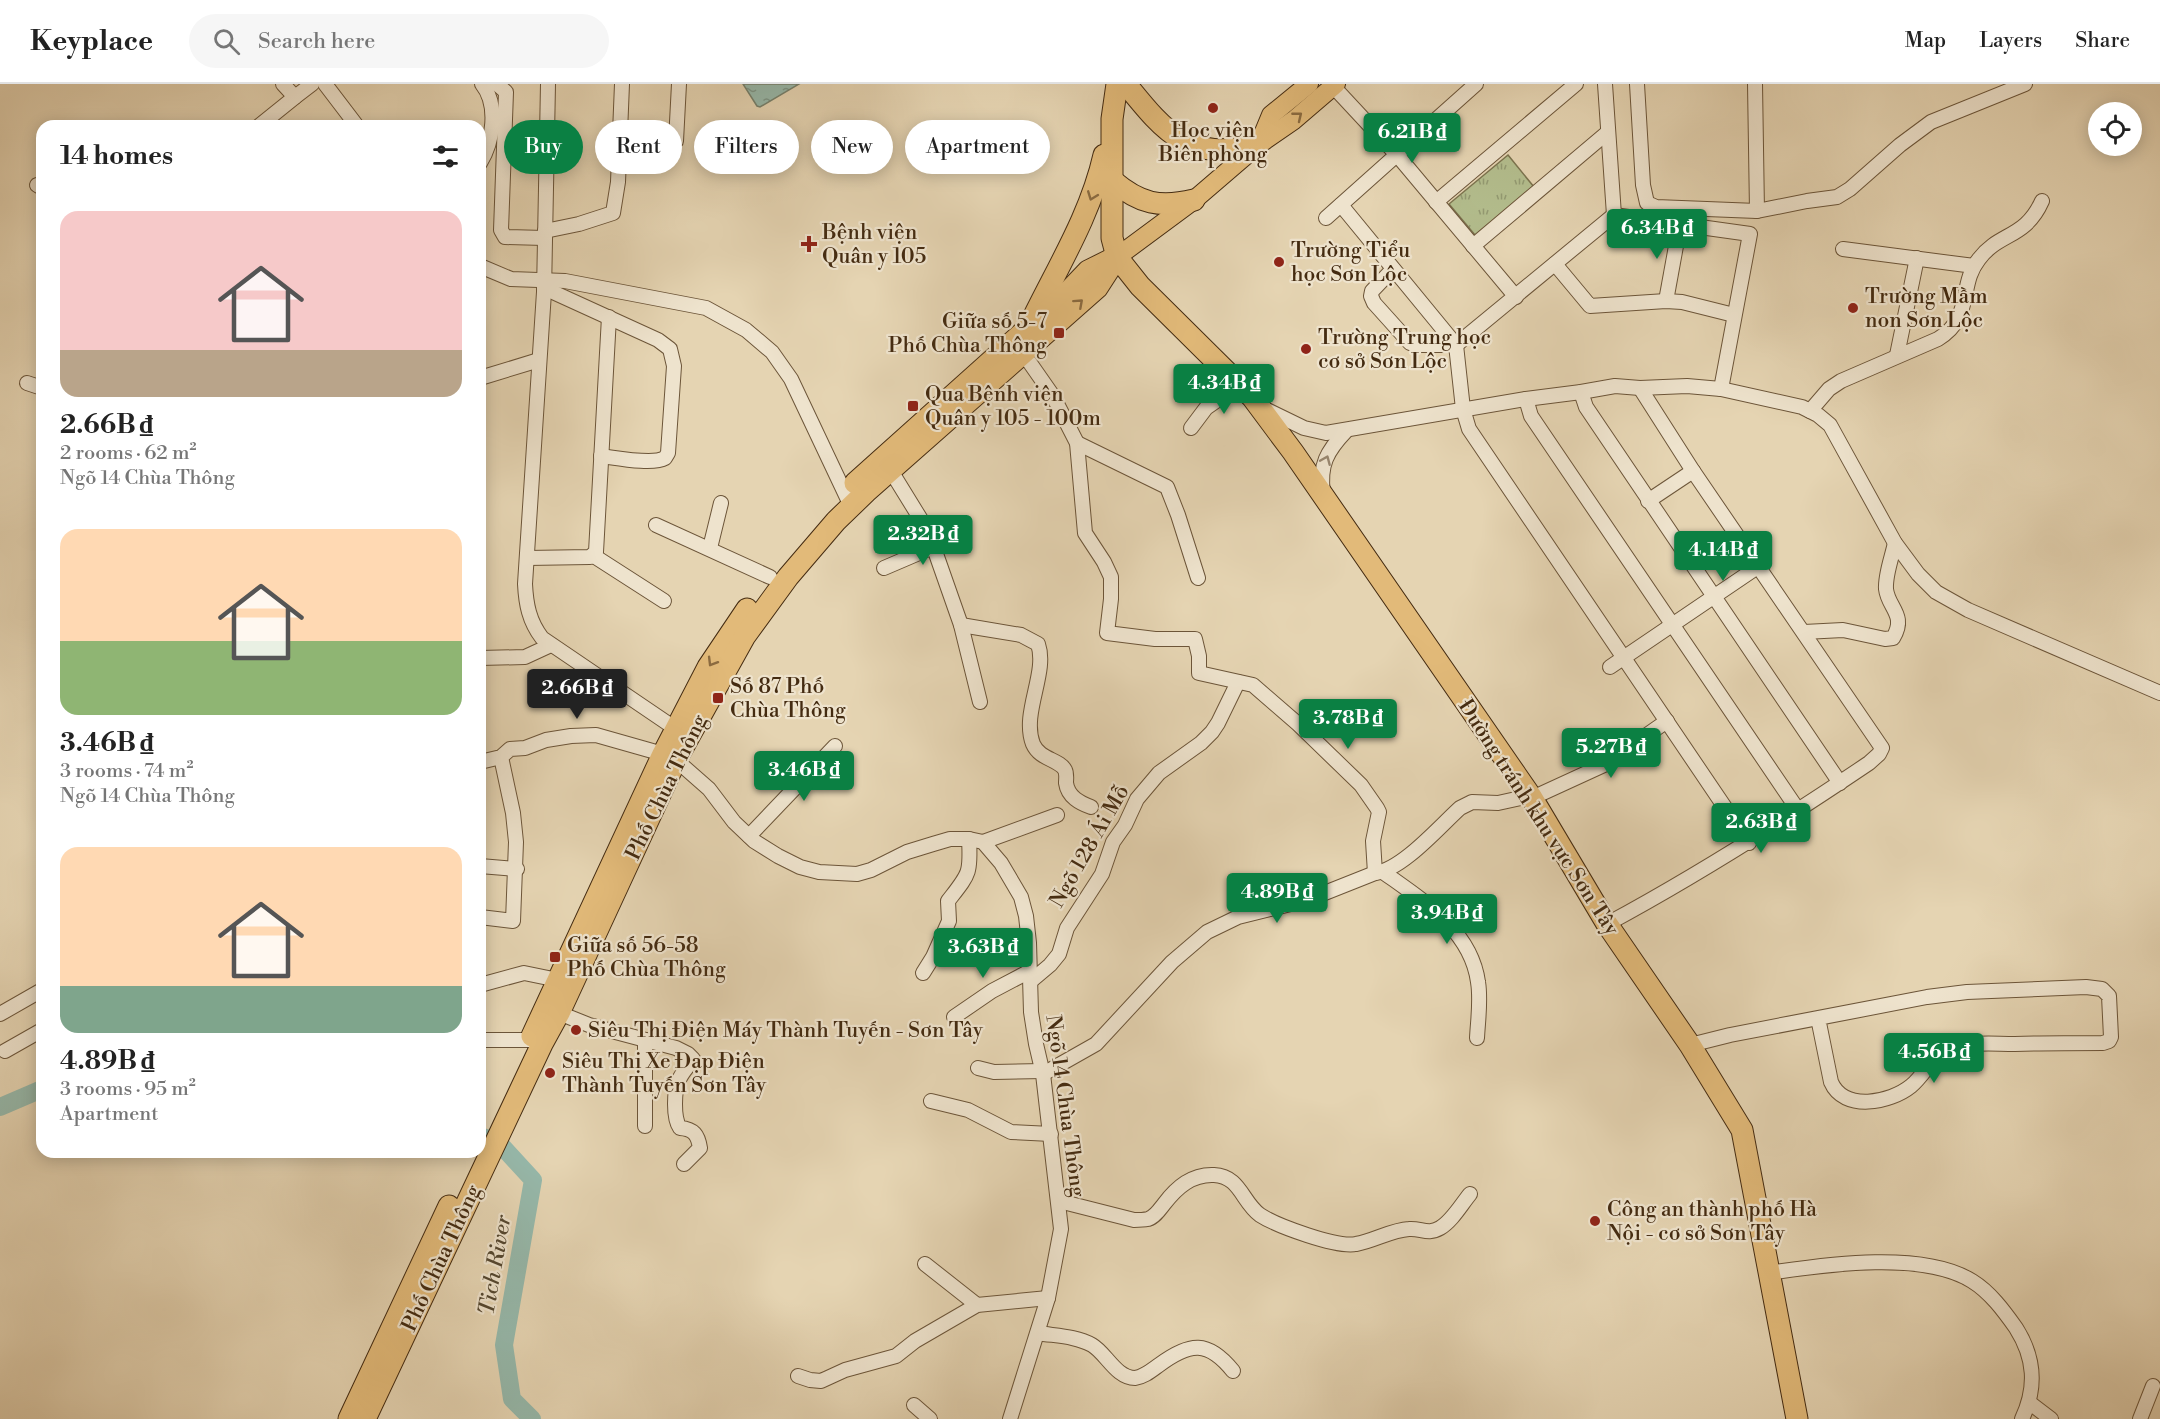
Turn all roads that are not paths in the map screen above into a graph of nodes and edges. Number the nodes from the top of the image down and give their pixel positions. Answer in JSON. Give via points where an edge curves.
{"nodes":[{"id":1,"x":283,"y":84,"type":"edge"},
{"id":2,"x":312,"y":84,"type":"edge"},
{"id":3,"x":325,"y":84,"type":"edge"},
{"id":4,"x":482,"y":84,"type":"edge"},
{"id":5,"x":497,"y":84,"type":"edge"},
{"id":6,"x":548,"y":84,"type":"edge"},
{"id":7,"x":622,"y":84,"type":"edge"},
{"id":8,"x":679,"y":84,"type":"edge"},
{"id":9,"x":1104,"y":84,"type":"edge"},
{"id":10,"x":1117,"y":84,"type":"edge"},
{"id":11,"x":1126,"y":84,"type":"edge"},
{"id":12,"x":1309,"y":84,"type":"edge"},
{"id":13,"x":1476,"y":84,"type":"edge"},
{"id":14,"x":1576,"y":84,"type":"edge"},
{"id":15,"x":1605,"y":84,"type":"edge"},
{"id":16,"x":1637,"y":84,"type":"edge"},
{"id":17,"x":1755,"y":84,"type":"edge"},
{"id":18,"x":2025,"y":84,"type":"edge"},
{"id":19,"x":1334,"y":85,"type":"edge"},
{"id":20,"x":295,"y":97,"type":"junction"},
{"id":21,"x":1112,"y":119,"type":"junction"},
{"id":22,"x":266,"y":120,"type":"edge"},
{"id":23,"x":352,"y":120,"type":"edge"},
{"id":24,"x":621,"y":120,"type":"edge"},
{"id":25,"x":677,"y":120,"type":"edge"},
{"id":26,"x":1608,"y":132,"type":"junction"},
{"id":27,"x":1258,"y":145,"type":"junction"},
{"id":28,"x":486,"y":149,"type":"edge"},
{"id":29,"x":1398,"y":156,"type":"junction"},
{"id":30,"x":618,"y":174,"type":"edge"},
{"id":31,"x":1113,"y":181,"type":"junction"},
{"id":32,"x":1194,"y":200,"type":"junction"},
{"id":33,"x":2042,"y":201,"type":"dead end"},
{"id":34,"x":1436,"y":202,"type":"junction"},
{"id":35,"x":1341,"y":205,"type":"junction"},
{"id":36,"x":1757,"y":211,"type":"junction"},
{"id":37,"x":1614,"y":215,"type":"junction"},
{"id":38,"x":1326,"y":218,"type":"dead end"},
{"id":39,"x":1680,"y":224,"type":"junction"},
{"id":40,"x":544,"y":234,"type":"junction"},
{"id":41,"x":1473,"y":246,"type":"junction"},
{"id":42,"x":1843,"y":249,"type":"dead end"},
{"id":43,"x":1117,"y":256,"type":"junction"},
{"id":44,"x":1917,"y":258,"type":"junction"},
{"id":45,"x":1555,"y":264,"type":"junction"},
{"id":46,"x":1974,"y":266,"type":"junction"},
{"id":47,"x":486,"y":269,"type":"edge"},
{"id":48,"x":1393,"y":269,"type":"junction"},
{"id":49,"x":543,"y":285,"type":"junction"},
{"id":50,"x":1516,"y":297,"type":"junction"},
{"id":51,"x":1666,"y":301,"type":"junction"},
{"id":52,"x":1734,"y":315,"type":"junction"},
{"id":53,"x":609,"y":317,"type":"junction"},
{"id":54,"x":1456,"y":345,"type":"junction"},
{"id":55,"x":1016,"y":349,"type":"junction"},
{"id":56,"x":1897,"y":355,"type":"junction"},
{"id":57,"x":539,"y":360,"type":"junction"},
{"id":58,"x":486,"y":376,"type":"edge"},
{"id":59,"x":27,"y":383,"type":"dead end"},
{"id":60,"x":1239,"y":385,"type":"junction"},
{"id":61,"x":36,"y":386,"type":"edge"},
{"id":62,"x":1641,"y":388,"type":"junction"},
{"id":63,"x":1721,"y":389,"type":"junction"},
{"id":64,"x":1581,"y":392,"type":"junction"},
{"id":65,"x":1526,"y":399,"type":"junction"},
{"id":66,"x":1259,"y":406,"type":"junction"},
{"id":67,"x":1463,"y":409,"type":"junction"},
{"id":68,"x":1810,"y":411,"type":"junction"},
{"id":69,"x":1191,"y":428,"type":"dead end"},
{"id":70,"x":1346,"y":431,"type":"junction"},
{"id":71,"x":1077,"y":443,"type":"junction"},
{"id":72,"x":601,"y":456,"type":"junction"},
{"id":73,"x":891,"y":471,"type":"junction"},
{"id":74,"x":1693,"y":471,"type":"junction"},
{"id":75,"x":1323,"y":495,"type":"junction"},
{"id":76,"x":848,"y":499,"type":"junction"},
{"id":77,"x":1648,"y":501,"type":"junction"},
{"id":78,"x":721,"y":503,"type":"dead end"},
{"id":79,"x":656,"y":525,"type":"dead end"},
{"id":80,"x":1895,"y":543,"type":"junction"},
{"id":81,"x":933,"y":547,"type":"junction"},
{"id":82,"x":710,"y":548,"type":"junction"},
{"id":83,"x":594,"y":556,"type":"junction"},
{"id":84,"x":527,"y":558,"type":"junction"},
{"id":85,"x":1759,"y":566,"type":"junction"},
{"id":86,"x":885,"y":568,"type":"dead end"},
{"id":87,"x":770,"y":577,"type":"junction"},
{"id":88,"x":1198,"y":578,"type":"dead end"},
{"id":89,"x":1713,"y":596,"type":"junction"},
{"id":90,"x":664,"y":601,"type":"dead end"},
{"id":91,"x":1672,"y":624,"type":"junction"},
{"id":92,"x":961,"y":625,"type":"junction"},
{"id":93,"x":739,"y":632,"type":"junction"},
{"id":94,"x":1804,"y":632,"type":"junction"},
{"id":95,"x":551,"y":645,"type":"junction"},
{"id":96,"x":1624,"y":657,"type":"junction"},
{"id":97,"x":486,"y":658,"type":"edge"},
{"id":98,"x":1610,"y":667,"type":"dead end"},
{"id":99,"x":1238,"y":682,"type":"junction"},
{"id":100,"x":2160,"y":693,"type":"edge"},
{"id":101,"x":980,"y":702,"type":"dead end"},
{"id":102,"x":1667,"y":721,"type":"junction"},
{"id":103,"x":675,"y":729,"type":"junction"},
{"id":104,"x":835,"y":746,"type":"dead end"},
{"id":105,"x":501,"y":757,"type":"junction"},
{"id":106,"x":669,"y":757,"type":"junction"},
{"id":107,"x":486,"y":761,"type":"edge"},
{"id":108,"x":1840,"y":783,"type":"junction"},
{"id":109,"x":1532,"y":798,"type":"junction"},
{"id":110,"x":1091,"y":807,"type":"dead end"},
{"id":111,"x":1798,"y":810,"type":"junction"},
{"id":112,"x":1057,"y":815,"type":"dead end"},
{"id":113,"x":749,"y":836,"type":"junction"},
{"id":114,"x":969,"y":839,"type":"junction"},
{"id":115,"x":983,"y":842,"type":"junction"},
{"id":116,"x":1749,"y":843,"type":"junction"},
{"id":117,"x":486,"y":867,"type":"edge"},
{"id":118,"x":517,"y":870,"type":"junction"},
{"id":119,"x":1379,"y":872,"type":"junction"},
{"id":120,"x":486,"y":918,"type":"edge"},
{"id":121,"x":1607,"y":924,"type":"junction"},
{"id":122,"x":923,"y":973,"type":"dead end"},
{"id":123,"x":1030,"y":976,"type":"junction"},
{"id":124,"x":558,"y":980,"type":"junction"},
{"id":125,"x":486,"y":983,"type":"edge"},
{"id":126,"x":36,"y":993,"type":"edge"},
{"id":127,"x":0,"y":1014,"type":"edge"},
{"id":128,"x":559,"y":1014,"type":"junction"},
{"id":129,"x":954,"y":1017,"type":"dead end"},
{"id":130,"x":1818,"y":1018,"type":"junction"},
{"id":131,"x":36,"y":1034,"type":"edge"},
{"id":132,"x":1477,"y":1038,"type":"dead end"},
{"id":133,"x":486,"y":1040,"type":"edge"},
{"id":134,"x":645,"y":1040,"type":"junction"},
{"id":135,"x":536,"y":1042,"type":"junction"},
{"id":136,"x":1690,"y":1045,"type":"junction"},
{"id":137,"x":5,"y":1052,"type":"dead end"},
{"id":138,"x":978,"y":1068,"type":"dead end"},
{"id":139,"x":1043,"y":1073,"type":"junction"},
{"id":140,"x":514,"y":1089,"type":"junction"},
{"id":141,"x":931,"y":1101,"type":"dead end"},
{"id":142,"x":645,"y":1126,"type":"dead end"},
{"id":143,"x":486,"y":1134,"type":"edge"},
{"id":144,"x":1051,"y":1134,"type":"junction"},
{"id":145,"x":486,"y":1147,"type":"edge"},
{"id":146,"x":474,"y":1158,"type":"edge"},
{"id":147,"x":481,"y":1158,"type":"edge"},
{"id":148,"x":684,"y":1164,"type":"dead end"},
{"id":149,"x":1470,"y":1194,"type":"dead end"},
{"id":150,"x":1059,"y":1201,"type":"junction"},
{"id":151,"x":441,"y":1241,"type":"junction"},
{"id":152,"x":925,"y":1264,"type":"dead end"},
{"id":153,"x":1768,"y":1273,"type":"junction"},
{"id":154,"x":1048,"y":1298,"type":"junction"},
{"id":155,"x":977,"y":1305,"type":"junction"},
{"id":156,"x":1038,"y":1333,"type":"junction"},
{"id":157,"x":1233,"y":1371,"type":"dead end"},
{"id":158,"x":798,"y":1376,"type":"dead end"},
{"id":159,"x":2153,"y":1386,"type":"dead end"},
{"id":160,"x":2030,"y":1403,"type":"junction"},
{"id":161,"x":914,"y":1405,"type":"dead end"},
{"id":162,"x":349,"y":1419,"type":"edge"},
{"id":163,"x":365,"y":1419,"type":"edge"},
{"id":164,"x":930,"y":1419,"type":"edge"},
{"id":165,"x":1010,"y":1419,"type":"edge"},
{"id":166,"x":1797,"y":1419,"type":"edge"},
{"id":167,"x":2022,"y":1419,"type":"edge"},
{"id":168,"x":2051,"y":1419,"type":"edge"},
{"id":169,"x":2140,"y":1419,"type":"edge"}],
"edges":[{"from":1,"to":20,"type":"street"},
{"from":2,"to":20,"type":"street"},
{"from":3,"to":23,"type":"street"},
{"from":4,"to":28,"type":"street","via":[[490,98],[492,117]]},
{"from":5,"to":40,"type":"street","via":[[506,92],[501,230],[505,237]]},
{"from":6,"to":40,"type":"street"},
{"from":7,"to":24,"type":"street"},
{"from":8,"to":25,"type":"street"},
{"from":9,"to":21,"type":"highway"},
{"from":10,"to":21,"type":"highway"},
{"from":11,"to":27,"type":"highway","via":[[1166,128],[1195,147],[1237,150]]},
{"from":12,"to":27,"type":"main road","via":[[1271,115]]},
{"from":13,"to":29,"type":"street"},
{"from":14,"to":34,"type":"street"},
{"from":15,"to":26,"type":"street"},
{"from":16,"to":36,"type":"street","via":[[1647,203],[1656,207]]},
{"from":17,"to":36,"type":"street"},
{"from":18,"to":36,"type":"street","via":[[1931,122],[1837,197]]},
{"from":27,"to":19,"type":"main road","one_way":true},
{"from":19,"to":29,"type":"street"},
{"from":20,"to":22,"type":"street"},
{"from":21,"to":31,"type":"highway"},
{"from":21,"to":55,"type":"highway","one_way":true,"via":[[1099,180],[1087,210]]},
{"from":26,"to":37,"type":"street"},
{"from":26,"to":41,"type":"street"},
{"from":27,"to":32,"type":"main road"},
{"from":29,"to":34,"type":"street"},
{"from":29,"to":35,"type":"street"},
{"from":30,"to":40,"type":"street","via":[[613,213]]},
{"from":31,"to":32,"type":"highway","via":[[1124,191],[1160,205]]},
{"from":31,"to":43,"type":"highway","via":[[1112,238]]},
{"from":32,"to":43,"type":"main road"},
{"from":33,"to":46,"type":"street","via":[[2025,227],[1990,247]]},
{"from":34,"to":41,"type":"street"},
{"from":35,"to":38,"type":"street"},
{"from":35,"to":48,"type":"street"},
{"from":37,"to":39,"type":"street"},
{"from":37,"to":45,"type":"street"},
{"from":39,"to":51,"type":"street"},
{"from":39,"to":52,"type":"street","via":[[1750,234]]},
{"from":40,"to":49,"type":"street"},
{"from":41,"to":50,"type":"street"},
{"from":42,"to":44,"type":"street"},
{"from":43,"to":55,"type":"highway","name":"Phố Chùa Thông","via":[[1088,272]]},
{"from":43,"to":60,"type":"highway","name":"Đường tránh khu vực Sơn Tây","via":[[1140,285]]},
{"from":44,"to":46,"type":"street"},
{"from":44,"to":56,"type":"street"},
{"from":45,"to":50,"type":"street"},
{"from":45,"to":51,"type":"street","via":[[1590,306]]},
{"from":46,"to":56,"type":"street","via":[[1963,307],[1950,332]]},
{"from":47,"to":49,"type":"street","via":[[511,279]]},
{"from":48,"to":54,"type":"street"},
{"from":48,"to":54,"type":"street","via":[[1372,291],[1374,303],[1410,343]]},
{"from":49,"to":53,"type":"street"},
{"from":49,"to":57,"type":"street"},
{"from":49,"to":76,"type":"street","via":[[565,280],[706,308],[746,330],[772,352],[791,379]]},
{"from":50,"to":54,"type":"street"},
{"from":51,"to":52,"type":"street"},
{"from":52,"to":63,"type":"street"},
{"from":53,"to":72,"type":"street"},
{"from":53,"to":72,"type":"street","via":[[665,343],[674,366],[665,458]]},
{"from":54,"to":67,"type":"street"},
{"from":55,"to":71,"type":"street","via":[[1053,396]]},
{"from":55,"to":73,"type":"highway","name":"Phố Chùa Thông"},
{"from":55,"to":76,"type":"highway","name":"Phố Chùa Thông"},
{"from":56,"to":68,"type":"street","via":[[1841,381]]},
{"from":57,"to":58,"type":"street"},
{"from":57,"to":84,"type":"street"},
{"from":59,"to":61,"type":"street"},
{"from":60,"to":66,"type":"highway","name":"Đường tránh khu vực Sơn Tây"},
{"from":60,"to":69,"type":"street","via":[[1206,408]]},
{"from":62,"to":63,"type":"street"},
{"from":62,"to":64,"type":"street","via":[[1615,386]]},
{"from":62,"to":74,"type":"street"},
{"from":63,"to":68,"type":"street"},
{"from":64,"to":65,"type":"street"},
{"from":64,"to":77,"type":"street","via":[[1586,408]]},
{"from":65,"to":67,"type":"street"},
{"from":65,"to":91,"type":"street","via":[[1531,416]]},
{"from":66,"to":70,"type":"street","via":[[1314,432]]},
{"from":66,"to":75,"type":"highway","name":"Đường tránh khu vực Sơn Tây"},
{"from":67,"to":70,"type":"street"},
{"from":67,"to":96,"type":"street","via":[[1469,429]]},
{"from":68,"to":80,"type":"street","via":[[1830,425]]},
{"from":75,"to":70,"type":"street","one_way":true,"via":[[1321,476],[1325,460]]},
{"from":71,"to":88,"type":"street","via":[[1167,487]]},
{"from":71,"to":99,"type":"street","via":[[1085,533],[1111,577],[1107,633],[1195,639],[1199,673]]},
{"from":72,"to":83,"type":"street"},
{"from":73,"to":76,"type":"highway","name":"Phố Chùa Thông"},
{"from":73,"to":81,"type":"street"},
{"from":74,"to":77,"type":"street"},
{"from":74,"to":85,"type":"street"},
{"from":75,"to":109,"type":"highway","name":"Đường tránh khu vực Sơn Tây"},
{"from":76,"to":87,"type":"highway","name":"Phố Chùa Thông"},
{"from":76,"to":93,"type":"highway","name":"Phố Chùa Thông","via":[[788,578]]},
{"from":77,"to":89,"type":"street"},
{"from":78,"to":82,"type":"street"},
{"from":79,"to":82,"type":"street"},
{"from":80,"to":94,"type":"street","via":[[1886,587],[1898,616],[1893,638],[1844,630]]},
{"from":80,"to":100,"type":"street","via":[[1936,592],[1968,610]]},
{"from":81,"to":86,"type":"street"},
{"from":81,"to":92,"type":"street"},
{"from":82,"to":87,"type":"street"},
{"from":83,"to":84,"type":"street"},
{"from":83,"to":90,"type":"street"},
{"from":84,"to":95,"type":"street","via":[[526,605],[534,628]]},
{"from":85,"to":89,"type":"street"},
{"from":85,"to":94,"type":"street"},
{"from":87,"to":93,"type":"highway","name":"Phố Chùa Thông"},
{"from":89,"to":91,"type":"street"},
{"from":89,"to":108,"type":"street"},
{"from":91,"to":96,"type":"street"},
{"from":91,"to":111,"type":"street"},
{"from":92,"to":101,"type":"street"},
{"from":92,"to":110,"type":"street","via":[[1021,635],[1038,644],[1040,657],[1029,728],[1034,745],[1038,752],[1063,767],[1067,787],[1077,802]]},
{"from":93,"to":103,"type":"highway","name":"Phố Chùa Thông","one_way":true,"via":[[708,667]]},
{"from":93,"to":106,"type":"highway","name":"Phố Chùa Thông"},
{"from":94,"to":108,"type":"street","via":[[1882,748],[1869,763]]},
{"from":95,"to":97,"type":"street","via":[[525,657]]},
{"from":95,"to":103,"type":"street"},
{"from":96,"to":98,"type":"street"},
{"from":96,"to":102,"type":"street"},
{"from":99,"to":119,"type":"street","via":[[1253,685],[1361,785],[1379,812],[1373,841]]},
{"from":99,"to":123,"type":"street","name":"Ngõ 128 Ái Mỗ","via":[[1212,732],[1159,773],[1137,799],[1097,882],[1074,914],[1059,954],[1050,965]]},
{"from":102,"to":109,"type":"street","via":[[1604,765]]},
{"from":102,"to":116,"type":"street"},
{"from":103,"to":106,"type":"highway","name":"Phố Chùa Thông"},
{"from":104,"to":113,"type":"street"},
{"from":105,"to":106,"type":"street","via":[[510,749],[546,740],[596,735]]},
{"from":105,"to":107,"type":"street"},
{"from":105,"to":118,"type":"street","via":[[513,813]]},
{"from":106,"to":113,"type":"street","via":[[709,789]]},
{"from":106,"to":124,"type":"highway","name":"Phố Chùa Thông"},
{"from":106,"to":128,"type":"highway","name":"Phố Chùa Thông"},
{"from":108,"to":111,"type":"street"},
{"from":109,"to":119,"type":"street","via":[[1467,804],[1418,848]]},
{"from":109,"to":121,"type":"highway","name":"Đường tránh khu vực Sơn Tây"},
{"from":111,"to":116,"type":"street"},
{"from":112,"to":115,"type":"street"},
{"from":113,"to":114,"type":"street","via":[[800,867],[838,875],[872,870],[907,852],[950,839]]},
{"from":114,"to":115,"type":"street"},
{"from":114,"to":122,"type":"street","via":[[969,871],[948,901],[949,921]]},
{"from":115,"to":123,"type":"street","name":"Ngõ 14 Chùa Thông","via":[[1021,897]]},
{"from":116,"to":121,"type":"street"},
{"from":117,"to":118,"type":"street"},
{"from":118,"to":120,"type":"street","via":[[513,921]]},
{"from":119,"to":132,"type":"street","via":[[1437,913],[1463,940],[1478,981]]},
{"from":119,"to":139,"type":"street","via":[[1307,900],[1238,917],[1207,932],[1172,962],[1096,1044]]},
{"from":121,"to":136,"type":"highway","name":"Đường tránh khu vực Sơn Tây"},
{"from":123,"to":129,"type":"street","name":"Ngõ 128 Ái Mỗ","via":[[993,991]]},
{"from":123,"to":139,"type":"street","name":"Ngõ 14 Chùa Thông","via":[[1031,1012]]},
{"from":124,"to":125,"type":"street","via":[[524,973]]},
{"from":124,"to":135,"type":"highway","name":"Phố Chùa Thông"},
{"from":126,"to":127,"type":"street"},
{"from":128,"to":134,"type":"street"},
{"from":128,"to":135,"type":"highway","name":"Phố Chùa Thông"},
{"from":130,"to":130,"type":"street","via":[[1835,1092],[1843,1098],[1861,1101],[1905,1090],[1947,1048],[1974,1044],[2103,1043],[2111,1037],[2109,996],[2102,989],[2086,987],[1967,992]]},
{"from":130,"to":136,"type":"street"},
{"from":131,"to":137,"type":"street"},
{"from":133,"to":135,"type":"street"},
{"from":134,"to":142,"type":"street"},
{"from":134,"to":148,"type":"street","via":[[676,1048],[693,1059],[676,1089],[677,1124],[691,1129],[700,1148]]},
{"from":135,"to":140,"type":"highway","name":"Phố Chùa Thông"},
{"from":136,"to":153,"type":"highway","name":"Đường tránh khu vực Sơn Tây","via":[[1742,1130]]},
{"from":138,"to":139,"type":"street"},
{"from":139,"to":144,"type":"street","name":"Ngõ 14 Chùa Thông"},
{"from":140,"to":143,"type":"highway","name":"Phố Chùa Thông"},
{"from":140,"to":145,"type":"highway","name":"Phố Chùa Thông"},
{"from":141,"to":144,"type":"street","via":[[968,1110],[1011,1132]]},
{"from":144,"to":150,"type":"street","name":"Ngõ 14 Chùa Thông"},
{"from":146,"to":151,"type":"highway","name":"Phố Chùa Thông"},
{"from":147,"to":151,"type":"highway","name":"Phố Chùa Thông"},
{"from":149,"to":150,"type":"street","via":[[1437,1230],[1426,1233],[1407,1229],[1348,1245],[1269,1219],[1253,1209],[1233,1181],[1217,1175],[1190,1180],[1154,1216],[1143,1220]]},
{"from":150,"to":154,"type":"street","name":"Ngõ 14 Chùa Thông","via":[[1061,1238]]},
{"from":151,"to":162,"type":"highway","name":"Phố Chùa Thông"},
{"from":151,"to":163,"type":"highway","name":"Phố Chùa Thông"},
{"from":152,"to":155,"type":"street"},
{"from":153,"to":160,"type":"street","via":[[1863,1262],[1937,1268],[1972,1281],[2005,1312],[2021,1336],[2031,1361]]},
{"from":153,"to":166,"type":"highway","name":"Đường tránh khu vực Sơn Tây"},
{"from":154,"to":155,"type":"street"},
{"from":154,"to":156,"type":"street","name":"Ngõ 14 Chùa Thông"},
{"from":155,"to":158,"type":"street","via":[[896,1356],[821,1381]]},
{"from":156,"to":157,"type":"street","via":[[1086,1342],[1131,1377],[1144,1375],[1175,1354],[1197,1347],[1215,1352]]},
{"from":156,"to":165,"type":"street","name":"Ngõ 14 Chùa Thông"},
{"from":159,"to":169,"type":"street"},
{"from":160,"to":167,"type":"street"},
{"from":160,"to":168,"type":"street"},
{"from":161,"to":164,"type":"street"}]}
